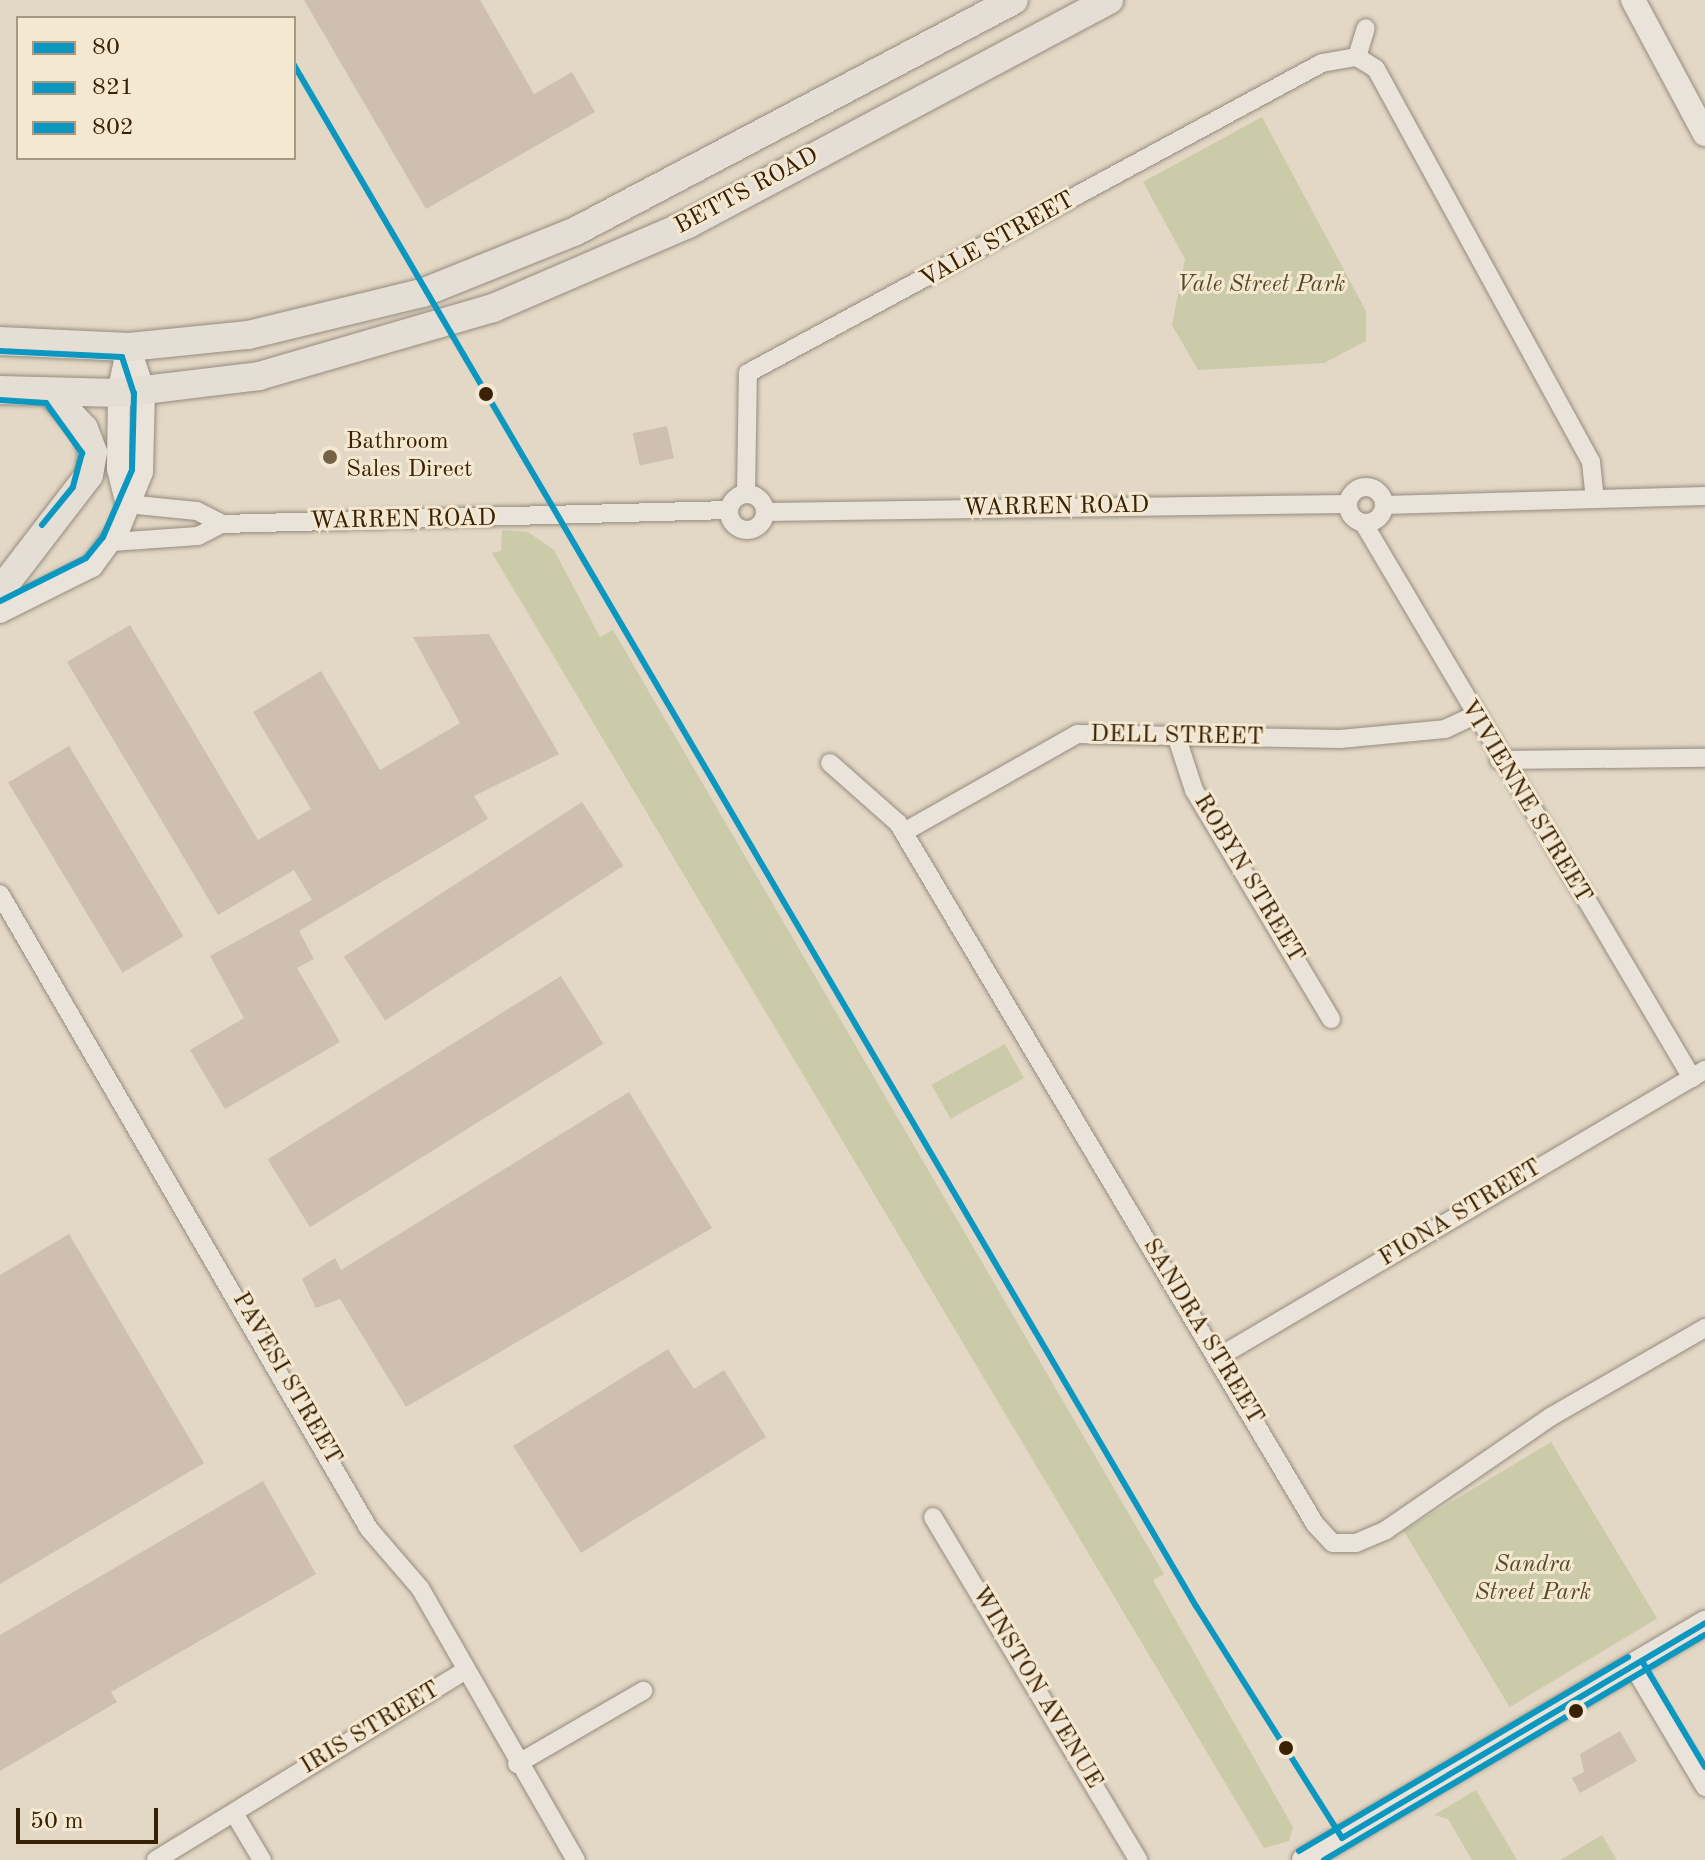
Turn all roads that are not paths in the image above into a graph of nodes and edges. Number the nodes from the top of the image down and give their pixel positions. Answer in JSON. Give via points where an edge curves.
{"nodes":[{"id":1,"x":1014,"y":0,"type":"edge"},
{"id":2,"x":1109,"y":0,"type":"edge"},
{"id":3,"x":1633,"y":0,"type":"edge"},
{"id":4,"x":1366,"y":28,"type":"dead end"},
{"id":5,"x":1357,"y":57,"type":"junction"},
{"id":6,"x":1705,"y":134,"type":"edge"},
{"id":7,"x":0,"y":341,"type":"edge"},
{"id":8,"x":129,"y":347,"type":"junction"},
{"id":9,"x":0,"y":390,"type":"edge"},
{"id":10,"x":132,"y":392,"type":"junction"},
{"id":11,"x":51,"y":393,"type":"junction"},
{"id":12,"x":746,"y":494,"type":"junction"},
{"id":13,"x":1705,"y":496,"type":"edge"},
{"id":14,"x":1595,"y":498,"type":"junction"},
{"id":15,"x":127,"y":504,"type":"junction"},
{"id":16,"x":1348,"y":504,"type":"junction"},
{"id":17,"x":1384,"y":505,"type":"junction"},
{"id":18,"x":728,"y":510,"type":"junction"},
{"id":19,"x":765,"y":512,"type":"junction"},
{"id":20,"x":222,"y":524,"type":"junction"},
{"id":21,"x":1364,"y":524,"type":"junction"},
{"id":22,"x":112,"y":542,"type":"junction"},
{"id":23,"x":0,"y":591,"type":"edge"},
{"id":24,"x":0,"y":612,"type":"edge"},
{"id":25,"x":1473,"y":716,"type":"junction"},
{"id":26,"x":1176,"y":735,"type":"junction"},
{"id":27,"x":1705,"y":758,"type":"edge"},
{"id":28,"x":1499,"y":760,"type":"junction"},
{"id":29,"x":830,"y":763,"type":"dead end"},
{"id":30,"x":904,"y":832,"type":"junction"},
{"id":31,"x":0,"y":894,"type":"edge"},
{"id":32,"x":1331,"y":1019,"type":"dead end"},
{"id":33,"x":1698,"y":1074,"type":"edge"},
{"id":34,"x":1705,"y":1328,"type":"edge"},
{"id":35,"x":1217,"y":1358,"type":"junction"},
{"id":36,"x":933,"y":1517,"type":"dead end"},
{"id":37,"x":1705,"y":1623,"type":"edge"},
{"id":38,"x":1633,"y":1666,"type":"junction"},
{"id":39,"x":463,"y":1672,"type":"junction"},
{"id":40,"x":643,"y":1691,"type":"dead end"},
{"id":41,"x":517,"y":1764,"type":"junction"},
{"id":42,"x":1705,"y":1787,"type":"edge"},
{"id":43,"x":234,"y":1813,"type":"junction"},
{"id":44,"x":156,"y":1860,"type":"edge"},
{"id":45,"x":262,"y":1860,"type":"edge"},
{"id":46,"x":576,"y":1860,"type":"edge"},
{"id":47,"x":1138,"y":1860,"type":"edge"},
{"id":48,"x":1304,"y":1860,"type":"edge"}],
"edges":[{"from":1,"to":8,"type":"highway","name":"BETTS ROAD","via":[[574,232],[471,275],[349,315]]},
{"from":2,"to":10,"type":"highway","name":"BETTS ROAD","via":[[688,224],[493,308],[368,349],[259,376]]},
{"from":3,"to":6,"type":"main road"},
{"from":4,"to":5,"type":"street"},
{"from":5,"to":12,"type":"street","name":"VALE STREET","via":[[1322,63],[748,373]]},
{"from":5,"to":14,"type":"street","via":[[1376,69],[1591,462]]},
{"from":7,"to":8,"type":"highway"},
{"from":8,"to":10,"type":"main road"},
{"from":9,"to":11,"type":"highway"},
{"from":10,"to":11,"type":"highway"},
{"from":10,"to":15,"type":"street","via":[[142,472]]},
{"from":11,"to":23,"type":"highway","via":[[84,429],[93,452],[89,475]]},
{"from":12,"to":18,"type":"street"},
{"from":12,"to":19,"type":"street"},
{"from":13,"to":14,"type":"street"},
{"from":14,"to":17,"type":"street"},
{"from":15,"to":20,"type":"street","name":"WARREN ROAD","via":[[197,511]]},
{"from":15,"to":22,"type":"street"},
{"from":16,"to":17,"type":"street","via":[[1365,487],[1380,493]]},
{"from":16,"to":19,"type":"street","name":"WARREN ROAD"},
{"from":16,"to":21,"type":"street"},
{"from":17,"to":21,"type":"street","via":[[1379,519]]},
{"from":18,"to":19,"type":"street","name":"WARREN ROAD","via":[[746,530]]},
{"from":18,"to":20,"type":"street","name":"WARREN ROAD"},
{"from":20,"to":22,"type":"street","name":"WARREN ROAD","via":[[198,536]]},
{"from":21,"to":25,"type":"street","name":"VIVIENNE STREET"},
{"from":22,"to":24,"type":"street","via":[[92,566]]},
{"from":25,"to":26,"type":"street","name":"DELL STREET","via":[[1445,729],[1340,739]]},
{"from":25,"to":28,"type":"street","name":"VIVIENNE STREET"},
{"from":26,"to":30,"type":"street","name":"DELL STREET","via":[[1064,738]]},
{"from":26,"to":32,"type":"street","name":"ROBYN STREET","via":[[1194,790]]},
{"from":27,"to":28,"type":"street"},
{"from":28,"to":33,"type":"street","name":"VIVIENNE STREET"},
{"from":29,"to":30,"type":"street","name":"SANDRA STREET"},
{"from":30,"to":35,"type":"street","name":"SANDRA STREET"},
{"from":31,"to":39,"type":"street","name":"PAVESI STREET","via":[[369,1529],[412,1576]]},
{"from":33,"to":35,"type":"street","name":"FIONA STREET"},
{"from":34,"to":35,"type":"street","name":"SANDRA STREET","via":[[1552,1416],[1386,1530],[1344,1546],[1315,1524]]},
{"from":36,"to":47,"type":"street","name":"WINSTON AVENUE"},
{"from":37,"to":38,"type":"main road"},
{"from":38,"to":42,"type":"street"},
{"from":38,"to":48,"type":"main road"},
{"from":39,"to":41,"type":"street","name":"PAVESI STREET"},
{"from":39,"to":43,"type":"street","name":"IRIS STREET"},
{"from":40,"to":41,"type":"street"},
{"from":41,"to":46,"type":"street","name":"PAVESI STREET"},
{"from":43,"to":44,"type":"street","name":"IRIS STREET"},
{"from":43,"to":45,"type":"street"}]}
